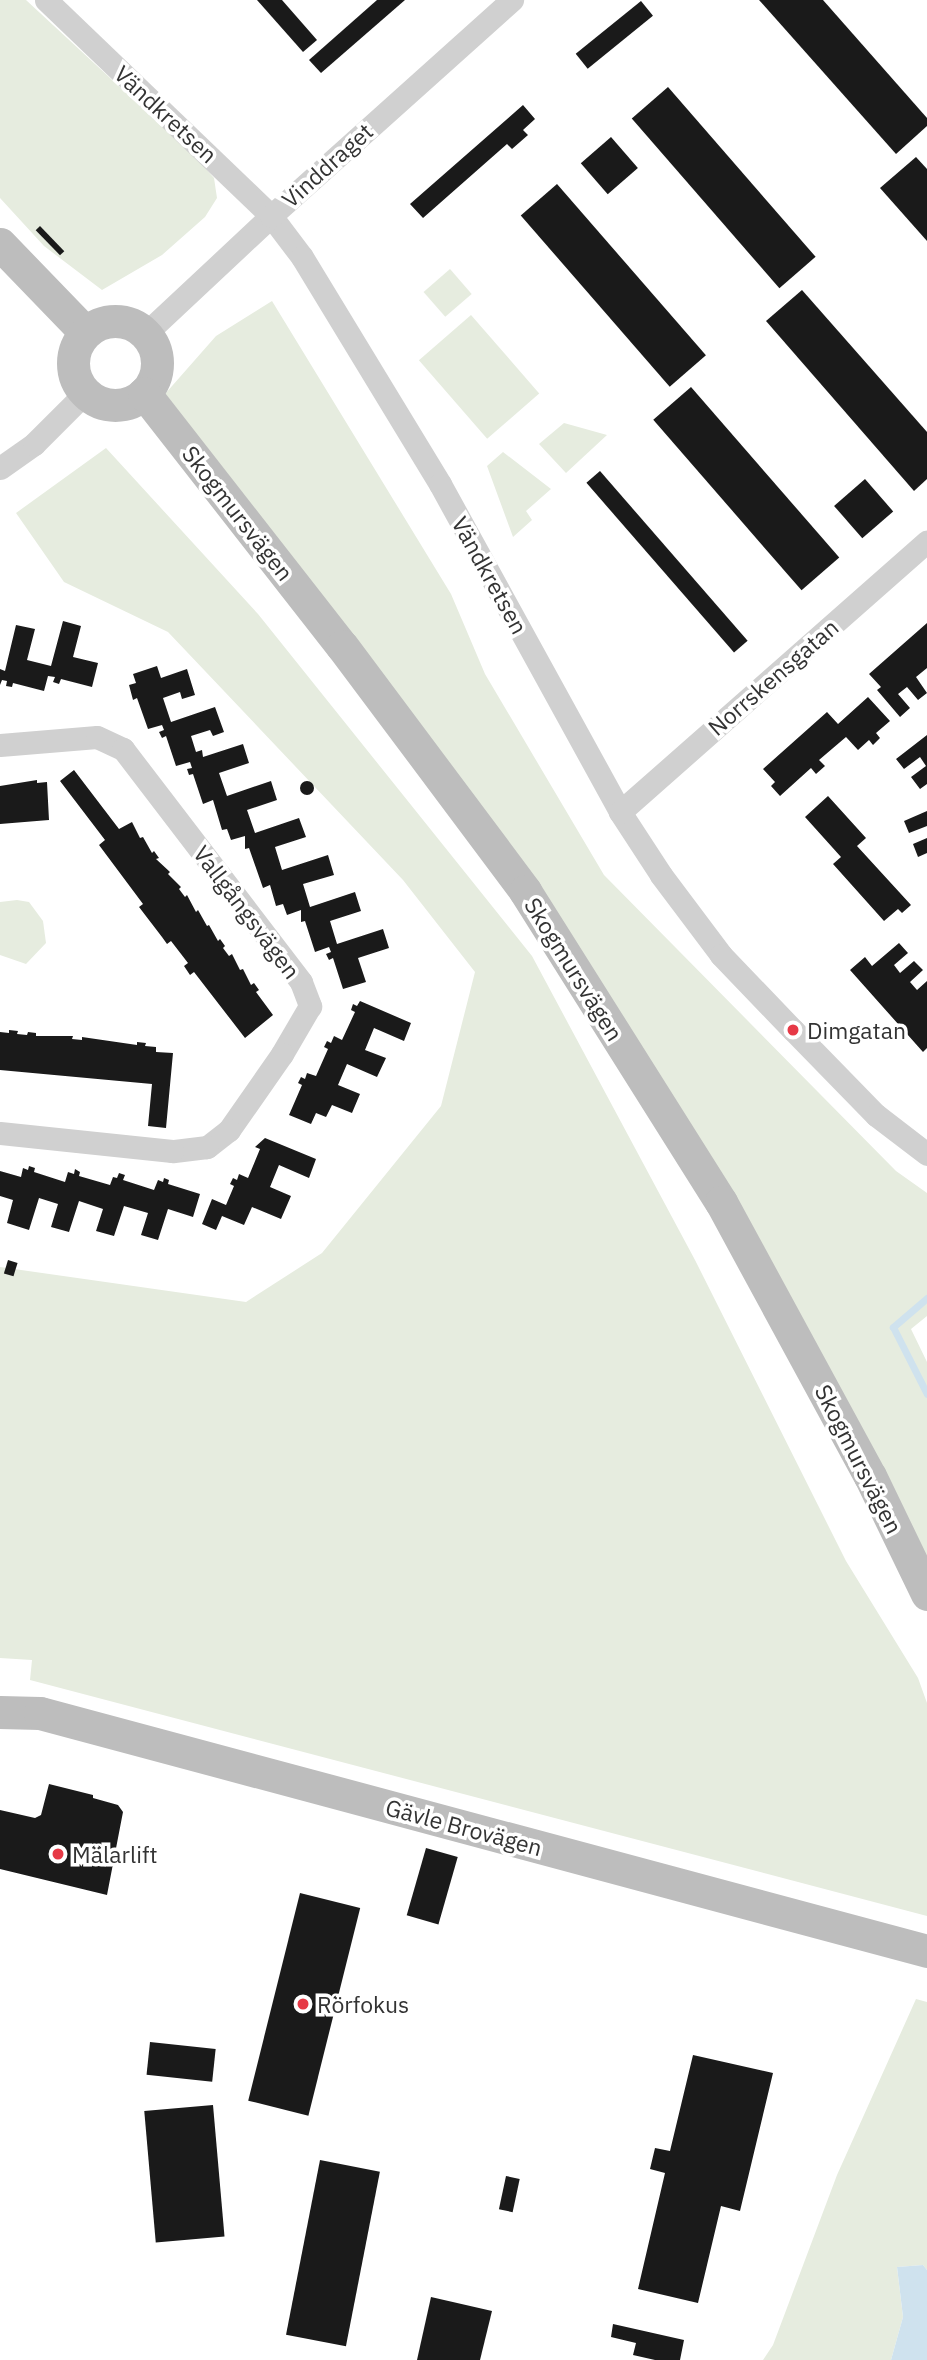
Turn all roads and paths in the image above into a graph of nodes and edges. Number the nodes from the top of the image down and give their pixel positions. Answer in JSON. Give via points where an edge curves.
{"nodes":[{"id":1,"x":46,"y":0,"type":"edge"},
{"id":2,"x":512,"y":0,"type":"edge"},
{"id":3,"x":271,"y":216,"type":"junction"},
{"id":4,"x":0,"y":244,"type":"edge"},
{"id":5,"x":85,"y":332,"type":"junction"},
{"id":6,"x":145,"y":334,"type":"junction"},
{"id":7,"x":144,"y":393,"type":"junction"},
{"id":8,"x":85,"y":394,"type":"junction"},
{"id":9,"x":0,"y":468,"type":"edge"},
{"id":10,"x":927,"y":541,"type":"edge"},
{"id":11,"x":0,"y":745,"type":"edge"},
{"id":12,"x":620,"y":812,"type":"junction"},
{"id":13,"x":0,"y":1133,"type":"edge"},
{"id":14,"x":927,"y":1154,"type":"edge"},
{"id":15,"x":927,"y":1594,"type":"edge"},
{"id":16,"x":0,"y":1712,"type":"edge"},
{"id":17,"x":927,"y":1951,"type":"edge"}],
"edges":[{"from":1,"to":3,"type":"street","name":"Vändkretsen"},
{"from":2,"to":3,"type":"street","name":"Vinddraget"},
{"from":3,"to":6,"type":"street","name":"Vinddraget"},
{"from":3,"to":12,"type":"street","name":"Vändkretsen","via":[[302,257],[440,484]]},
{"from":4,"to":5,"type":"street"},
{"from":5,"to":6,"type":"street","via":[[96,325],[122,321]]},
{"from":5,"to":8,"type":"street","via":[[73,355],[73,369]]},
{"from":6,"to":7,"type":"street","via":[[157,357],[157,370]]},
{"from":7,"to":8,"type":"street","via":[[120,405],[107,405]]},
{"from":7,"to":15,"type":"street","name":"Skogmursvägen","via":[[342,646],[525,891],[721,1202],[870,1476]]},
{"from":8,"to":9,"type":"street","via":[[34,444]]},
{"from":10,"to":12,"type":"street","name":"Norrskensgatan"},
{"from":11,"to":13,"type":"street","name":"Vallgångsvägen","via":[[97,737],[123,749],[301,982],[310,1006],[229,1130],[207,1147],[172,1151]]},
{"from":12,"to":14,"type":"street","name":"Vändkretsen","via":[[722,954],[876,1115]]},
{"from":16,"to":17,"type":"street","name":"Gävle Brovägen","via":[[40,1713]]}]}
